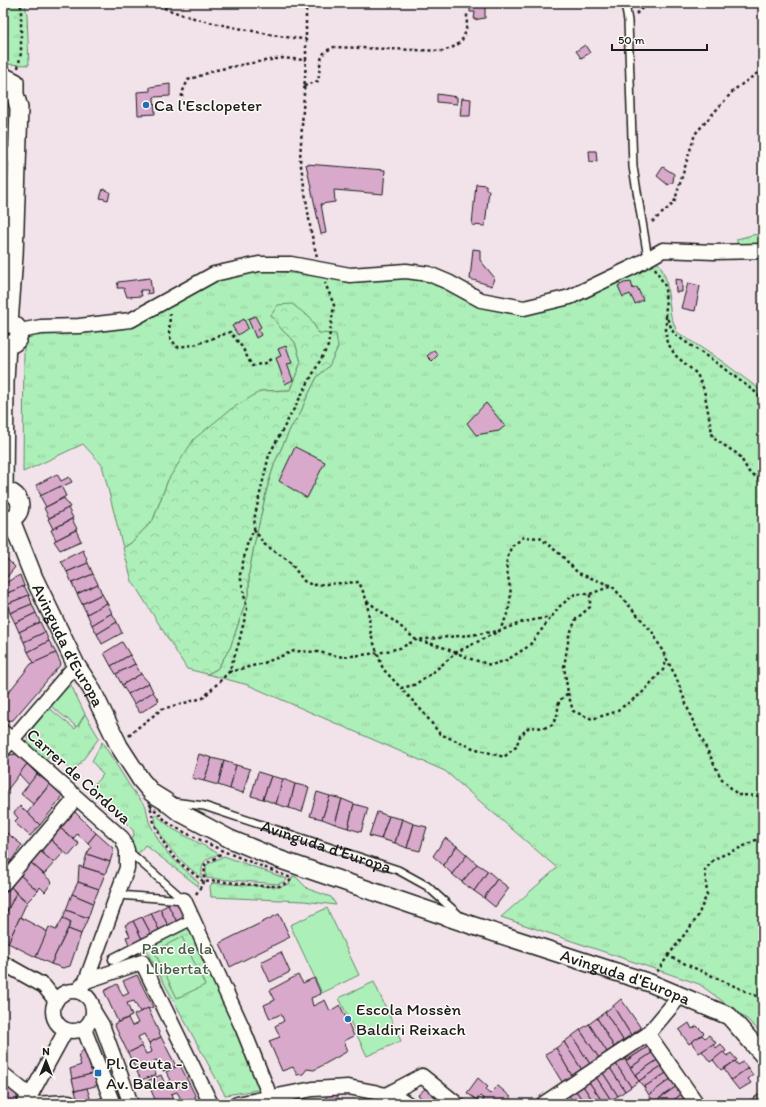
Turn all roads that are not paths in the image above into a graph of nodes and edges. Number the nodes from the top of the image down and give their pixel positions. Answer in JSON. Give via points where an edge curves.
{"nodes":[{"id":1,"x":625,"y":3,"type":"edge"},
{"id":2,"x":9,"y":85,"type":"edge"},
{"id":3,"x":10,"y":155,"type":"edge"},
{"id":4,"x":763,"y":251,"type":"edge"},
{"id":5,"x":648,"y":258,"type":"junction"},
{"id":6,"x":10,"y":327,"type":"edge"},
{"id":7,"x":5,"y":343,"type":"edge"},
{"id":8,"x":4,"y":490,"type":"edge"},
{"id":9,"x":7,"y":521,"type":"edge"},
{"id":10,"x":76,"y":665,"type":"junction"},
{"id":11,"x":6,"y":741,"type":"edge"},
{"id":12,"x":76,"y":798,"type":"junction"},
{"id":13,"x":165,"y":801,"type":"junction"},
{"id":14,"x":127,"y":850,"type":"junction"},
{"id":15,"x":3,"y":884,"type":"edge"},
{"id":16,"x":118,"y":895,"type":"junction"},
{"id":17,"x":184,"y":900,"type":"junction"},
{"id":18,"x":193,"y":919,"type":"junction"},
{"id":19,"x":471,"y":925,"type":"junction"},
{"id":20,"x":114,"y":959,"type":"dead end"},
{"id":21,"x":3,"y":963,"type":"edge"},
{"id":22,"x":71,"y":991,"type":"junction"},
{"id":23,"x":680,"y":996,"type":"junction"},
{"id":24,"x":94,"y":1012,"type":"junction"},
{"id":25,"x":84,"y":1029,"type":"junction"},
{"id":26,"x":66,"y":1030,"type":"junction"},
{"id":27,"x":648,"y":1034,"type":"junction"},
{"id":28,"x":763,"y":1055,"type":"edge"},
{"id":29,"x":3,"y":1074,"type":"edge"},
{"id":30,"x":386,"y":1095,"type":"junction"},
{"id":31,"x":272,"y":1101,"type":"edge"},
{"id":32,"x":30,"y":1102,"type":"edge"},
{"id":33,"x":69,"y":1104,"type":"edge"},
{"id":34,"x":113,"y":1104,"type":"edge"},
{"id":35,"x":131,"y":1104,"type":"edge"},
{"id":36,"x":211,"y":1104,"type":"edge"},
{"id":37,"x":237,"y":1104,"type":"edge"},
{"id":38,"x":408,"y":1104,"type":"edge"},
{"id":39,"x":457,"y":1104,"type":"edge"},
{"id":40,"x":543,"y":1104,"type":"edge"},
{"id":41,"x":697,"y":1104,"type":"edge"}],
"edges":[{"from":1,"to":5,"type":"lane","via":[[628,21],[633,167]]},
{"from":2,"to":3,"type":"street","via":[[19,108]]},
{"from":3,"to":6,"type":"street"},
{"from":4,"to":5,"type":"street","via":[[663,250]]},
{"from":5,"to":6,"type":"street","via":[[570,297],[524,308],[481,300],[429,274],[406,271],[350,275],[291,264],[259,264],[214,274],[131,320],[79,326]]},
{"from":6,"to":7,"type":"street","via":[[19,335],[12,344]]},
{"from":7,"to":8,"type":"street"},
{"from":8,"to":9,"type":"street","via":[[14,494],[20,502],[19,512]]},
{"from":9,"to":10,"type":"street","name":"Avinguda d'Europa"},
{"from":10,"to":11,"type":"street"},
{"from":10,"to":13,"type":"street","name":"Avinguda d'Europa","via":[[141,780]]},
{"from":11,"to":12,"type":"street","name":"Carrer de Còrdova"},
{"from":12,"to":14,"type":"street","name":"Carrer de Còrdova","via":[[122,838]]},
{"from":12,"to":15,"type":"street"},
{"from":13,"to":19,"type":"street","name":"Avinguda d'Europa","via":[[226,845],[281,860]]},
{"from":13,"to":19,"type":"lane","name":"Avinguda d'Europa","via":[[204,806],[398,870],[427,886]]},
{"from":14,"to":16,"type":"street","via":[[127,868]]},
{"from":14,"to":17,"type":"lane"},
{"from":16,"to":17,"type":"lane"},
{"from":16,"to":22,"type":"street"},
{"from":17,"to":18,"type":"street"},
{"from":18,"to":20,"type":"street"},
{"from":18,"to":31,"type":"street","via":[[243,1029]]},
{"from":19,"to":23,"type":"street","name":"Avinguda d'Europa","via":[[650,983]]},
{"from":21,"to":22,"type":"street","via":[[44,986]]},
{"from":22,"to":24,"type":"street","via":[[85,994],[90,998]]},
{"from":22,"to":26,"type":"street","via":[[53,1011],[58,1024]]},
{"from":22,"to":36,"type":"street","via":[[142,962]]},
{"from":23,"to":27,"type":"street"},
{"from":23,"to":28,"type":"street","name":"Avinguda d'Europa","via":[[729,1016]]},
{"from":24,"to":25,"type":"street","via":[[91,1022]]},
{"from":24,"to":35,"type":"street","via":[[102,1025]]},
{"from":25,"to":26,"type":"street"},
{"from":25,"to":34,"type":"street"},
{"from":26,"to":32,"type":"street"},
{"from":27,"to":40,"type":"street"},
{"from":27,"to":41,"type":"street"},
{"from":29,"to":32,"type":"street"},
{"from":30,"to":31,"type":"street","via":[[348,1087],[313,1089]]},
{"from":30,"to":38,"type":"street"},
{"from":30,"to":39,"type":"street","via":[[422,1076]]},
{"from":31,"to":37,"type":"street"},
{"from":32,"to":33,"type":"street"}]}
